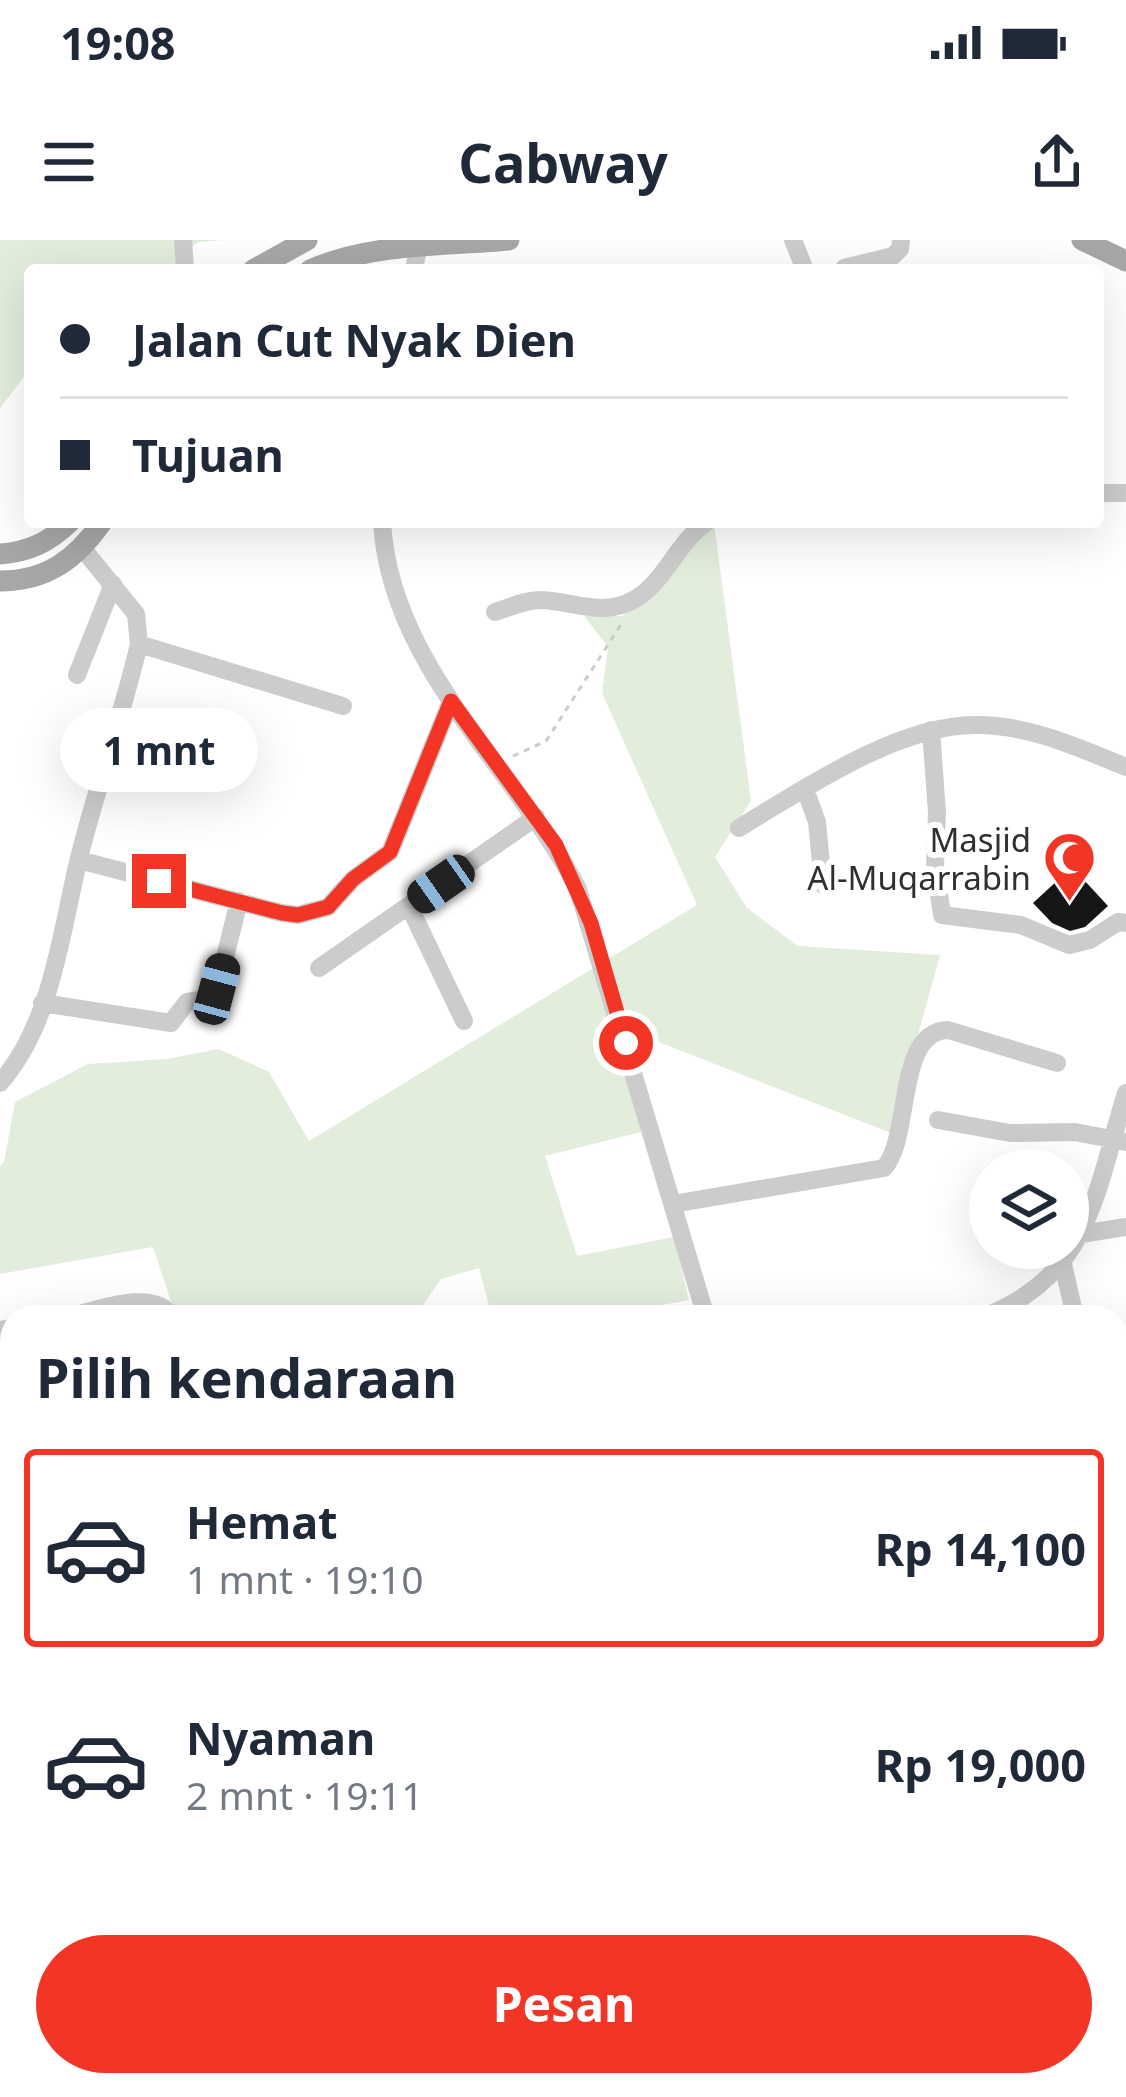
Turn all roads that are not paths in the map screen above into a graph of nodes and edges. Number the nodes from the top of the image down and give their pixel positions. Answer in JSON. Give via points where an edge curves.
{"nodes":[{"id":1,"x":308,"y":240,"type":"edge"},
{"id":2,"x":508,"y":240,"type":"edge"},
{"id":3,"x":901,"y":240,"type":"edge"},
{"id":4,"x":1082,"y":240,"type":"edge"},
{"id":5,"x":416,"y":259,"type":"edge"},
{"id":6,"x":1126,"y":261,"type":"edge"},
{"id":7,"x":266,"y":264,"type":"edge"},
{"id":8,"x":323,"y":264,"type":"edge"},
{"id":9,"x":860,"y":264,"type":"edge"},
{"id":10,"x":63,"y":528,"type":"edge"},
{"id":11,"x":98,"y":528,"type":"edge"},
{"id":12,"x":383,"y":528,"type":"edge"},
{"id":13,"x":699,"y":528,"type":"edge"},
{"id":14,"x":83,"y":549,"type":"junction"},
{"id":15,"x":0,"y":554,"type":"edge"},
{"id":16,"x":0,"y":581,"type":"edge"},
{"id":17,"x":113,"y":584,"type":"junction"},
{"id":18,"x":495,"y":612,"type":"dead end"},
{"id":19,"x":99,"y":620,"type":"junction"},
{"id":20,"x":139,"y":638,"type":"junction"},
{"id":21,"x":77,"y":675,"type":"dead end"},
{"id":22,"x":451,"y":701,"type":"junction"},
{"id":23,"x":343,"y":706,"type":"dead end"},
{"id":24,"x":931,"y":730,"type":"junction"},
{"id":25,"x":1126,"y":767,"type":"edge"},
{"id":26,"x":805,"y":789,"type":"junction"},
{"id":27,"x":536,"y":817,"type":"junction"},
{"id":28,"x":739,"y":828,"type":"dead end"},
{"id":29,"x":79,"y":860,"type":"junction"},
{"id":30,"x":823,"y":885,"type":"dead end"},
{"id":31,"x":239,"y":902,"type":"junction"},
{"id":32,"x":409,"y":906,"type":"junction"},
{"id":33,"x":1126,"y":923,"type":"edge"},
{"id":34,"x":319,"y":968,"type":"dead end"},
{"id":35,"x":42,"y":1003,"type":"junction"},
{"id":36,"x":464,"y":1021,"type":"dead end"},
{"id":37,"x":1057,"y":1063,"type":"dead end"},
{"id":38,"x":0,"y":1083,"type":"edge"},
{"id":39,"x":1126,"y":1094,"type":"edge"},
{"id":40,"x":938,"y":1120,"type":"dead end"},
{"id":41,"x":1119,"y":1141,"type":"edge"},
{"id":42,"x":1104,"y":1166,"type":"junction"},
{"id":43,"x":1126,"y":1170,"type":"edge"},
{"id":44,"x":673,"y":1204,"type":"junction"},
{"id":45,"x":1089,"y":1210,"type":"edge"},
{"id":46,"x":1126,"y":1227,"type":"edge"},
{"id":47,"x":1089,"y":1233,"type":"edge"},
{"id":48,"x":1057,"y":1269,"type":"edge"},
{"id":49,"x":1064,"y":1269,"type":"edge"},
{"id":50,"x":129,"y":1305,"type":"edge"},
{"id":51,"x":164,"y":1305,"type":"edge"},
{"id":52,"x":702,"y":1305,"type":"edge"},
{"id":53,"x":1015,"y":1305,"type":"edge"},
{"id":54,"x":1072,"y":1305,"type":"edge"}],
"edges":[{"from":1,"to":7,"type":"main road"},
{"from":2,"to":5,"type":"main road"},
{"from":3,"to":9,"type":"street","via":[[893,256]]},
{"from":4,"to":6,"type":"main road"},
{"from":5,"to":8,"type":"main road"},
{"from":10,"to":15,"type":"main road","via":[[25,552]]},
{"from":11,"to":14,"type":"main road"},
{"from":12,"to":22,"type":"street","via":[[391,587]]},
{"from":13,"to":18,"type":"street","via":[[638,598],[610,609],[539,600]]},
{"from":14,"to":16,"type":"main road","via":[[37,578]]},
{"from":14,"to":17,"type":"street"},
{"from":17,"to":19,"type":"street"},
{"from":17,"to":20,"type":"street","via":[[136,614]]},
{"from":19,"to":20,"type":"street"},
{"from":19,"to":21,"type":"street"},
{"from":20,"to":23,"type":"street"},
{"from":20,"to":29,"type":"street"},
{"from":22,"to":27,"type":"street"},
{"from":22,"to":31,"type":"street","via":[[386,857],[317,911],[298,915]]},
{"from":24,"to":25,"type":"street","via":[[1020,731]]},
{"from":24,"to":26,"type":"street"},
{"from":24,"to":33,"type":"street","via":[[941,915],[1021,926],[1069,944]]},
{"from":26,"to":28,"type":"street"},
{"from":26,"to":30,"type":"street"},
{"from":27,"to":32,"type":"street"},
{"from":27,"to":44,"type":"street","via":[[591,923]]},
{"from":29,"to":31,"type":"street"},
{"from":29,"to":35,"type":"street"},
{"from":31,"to":35,"type":"street","via":[[217,989],[187,1002],[171,1023]]},
{"from":32,"to":34,"type":"street"},
{"from":32,"to":36,"type":"street"},
{"from":35,"to":38,"type":"street","via":[[25,1051]]},
{"from":37,"to":44,"type":"street","via":[[937,1030],[917,1054],[896,1150],[884,1168]]},
{"from":39,"to":41,"type":"street"},
{"from":40,"to":41,"type":"street"},
{"from":41,"to":42,"type":"street"},
{"from":42,"to":43,"type":"street"},
{"from":42,"to":45,"type":"street"},
{"from":44,"to":52,"type":"street"},
{"from":46,"to":47,"type":"street"},
{"from":48,"to":53,"type":"street"},
{"from":49,"to":54,"type":"street"},
{"from":50,"to":51,"type":"street"}]}
